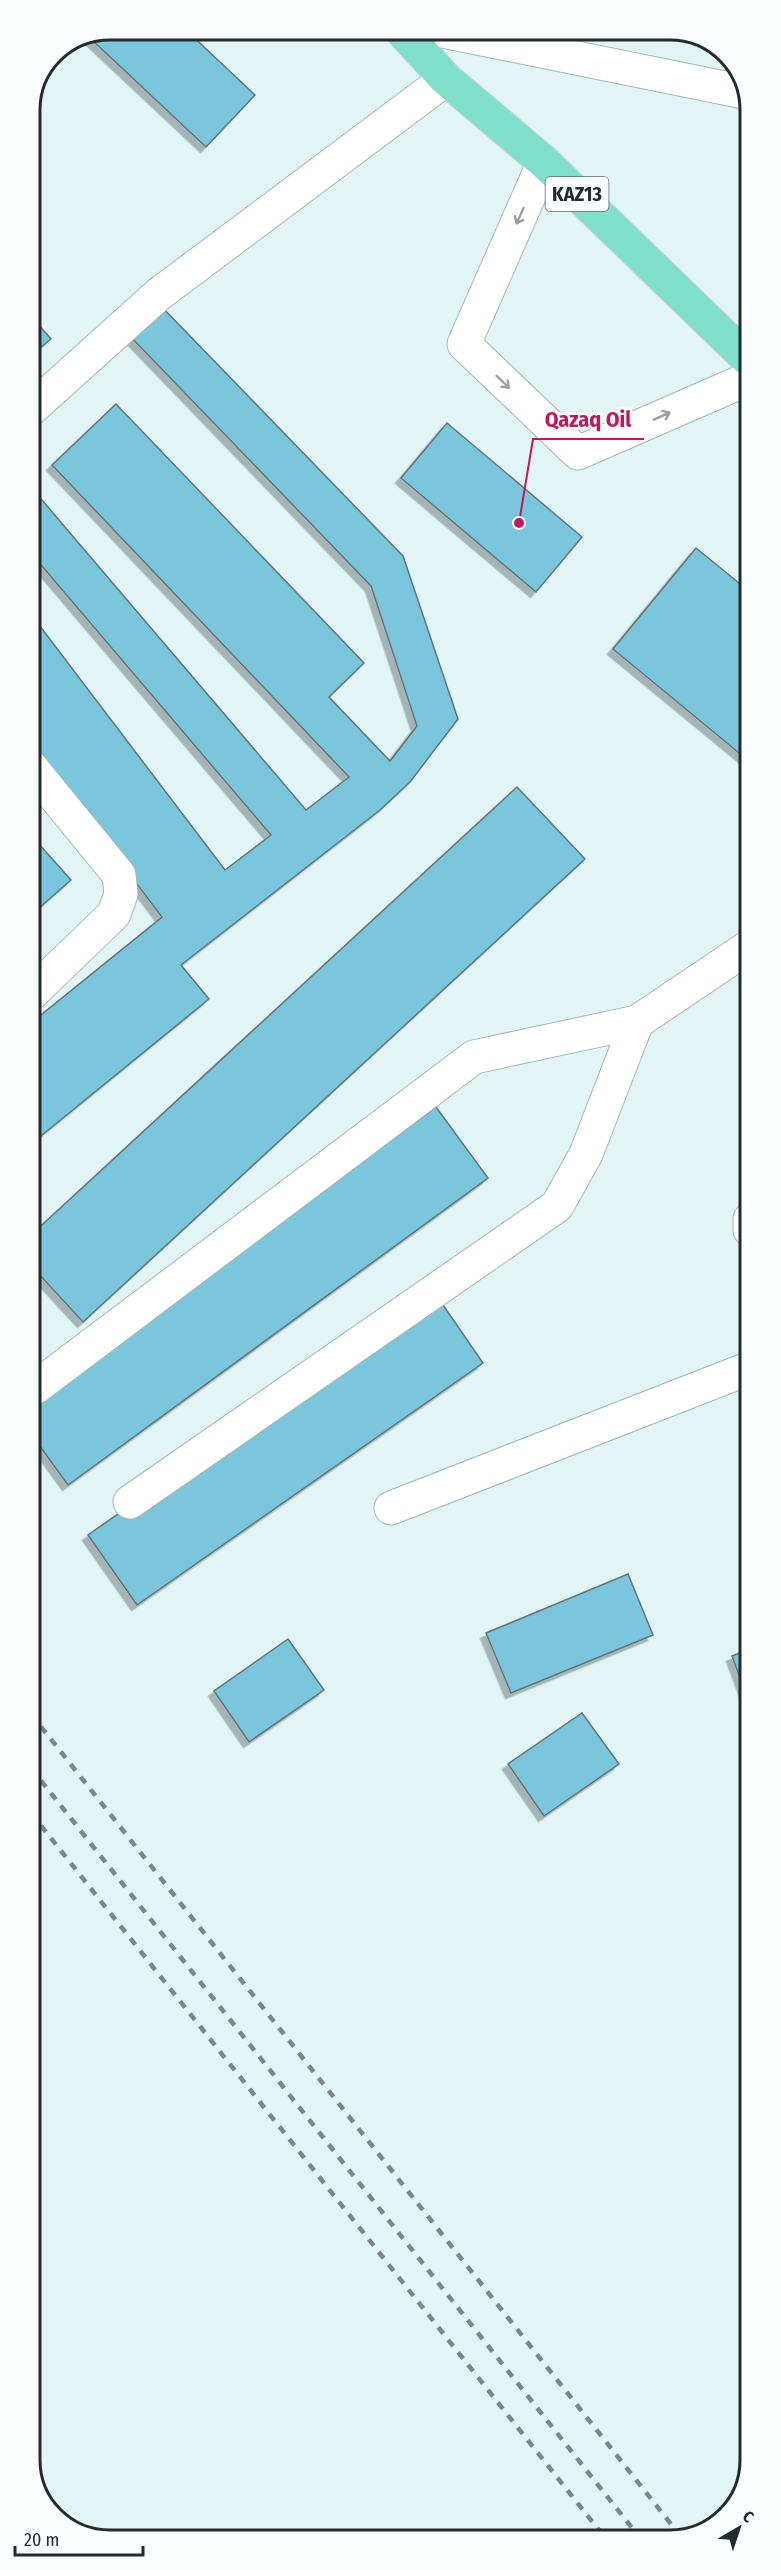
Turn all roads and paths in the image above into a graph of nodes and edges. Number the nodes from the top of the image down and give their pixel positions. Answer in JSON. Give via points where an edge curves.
{"nodes":[{"id":1,"x":411,"y":41,"type":"edge"},
{"id":2,"x":491,"y":41,"type":"edge"},
{"id":3,"x":446,"y":79,"type":"junction"},
{"id":4,"x":738,"y":91,"type":"edge"},
{"id":5,"x":544,"y":162,"type":"junction"},
{"id":6,"x":740,"y":351,"type":"edge"},
{"id":7,"x":740,"y":382,"type":"edge"},
{"id":8,"x":40,"y":402,"type":"edge"},
{"id":9,"x":40,"y":778,"type":"edge"},
{"id":10,"x":740,"y":953,"type":"edge"},
{"id":11,"x":40,"y":985,"type":"edge"},
{"id":12,"x":637,"y":1022,"type":"junction"},
{"id":13,"x":740,"y":1372,"type":"edge"},
{"id":14,"x":40,"y":1384,"type":"edge"},
{"id":15,"x":130,"y":1502,"type":"dead end"},
{"id":16,"x":391,"y":1508,"type":"dead end"}],
"edges":[{"from":1,"to":3,"type":"main road","number":"KAZ13"},
{"from":2,"to":4,"type":"lane"},
{"from":3,"to":5,"type":"main road","number":"KAZ13"},
{"from":3,"to":8,"type":"lane","via":[[159,294]]},
{"from":5,"to":6,"type":"main road","number":"KAZ13"},
{"from":5,"to":7,"type":"lane","one_way":true,"via":[[464,344],[578,453]]},
{"from":9,"to":11,"type":"lane","via":[[118,875],[121,894],[114,914]]},
{"from":10,"to":12,"type":"lane"},
{"from":12,"to":14,"type":"lane","via":[[474,1057]]},
{"from":12,"to":15,"type":"lane","via":[[585,1154],[557,1206]]},
{"from":13,"to":16,"type":"lane"}]}
